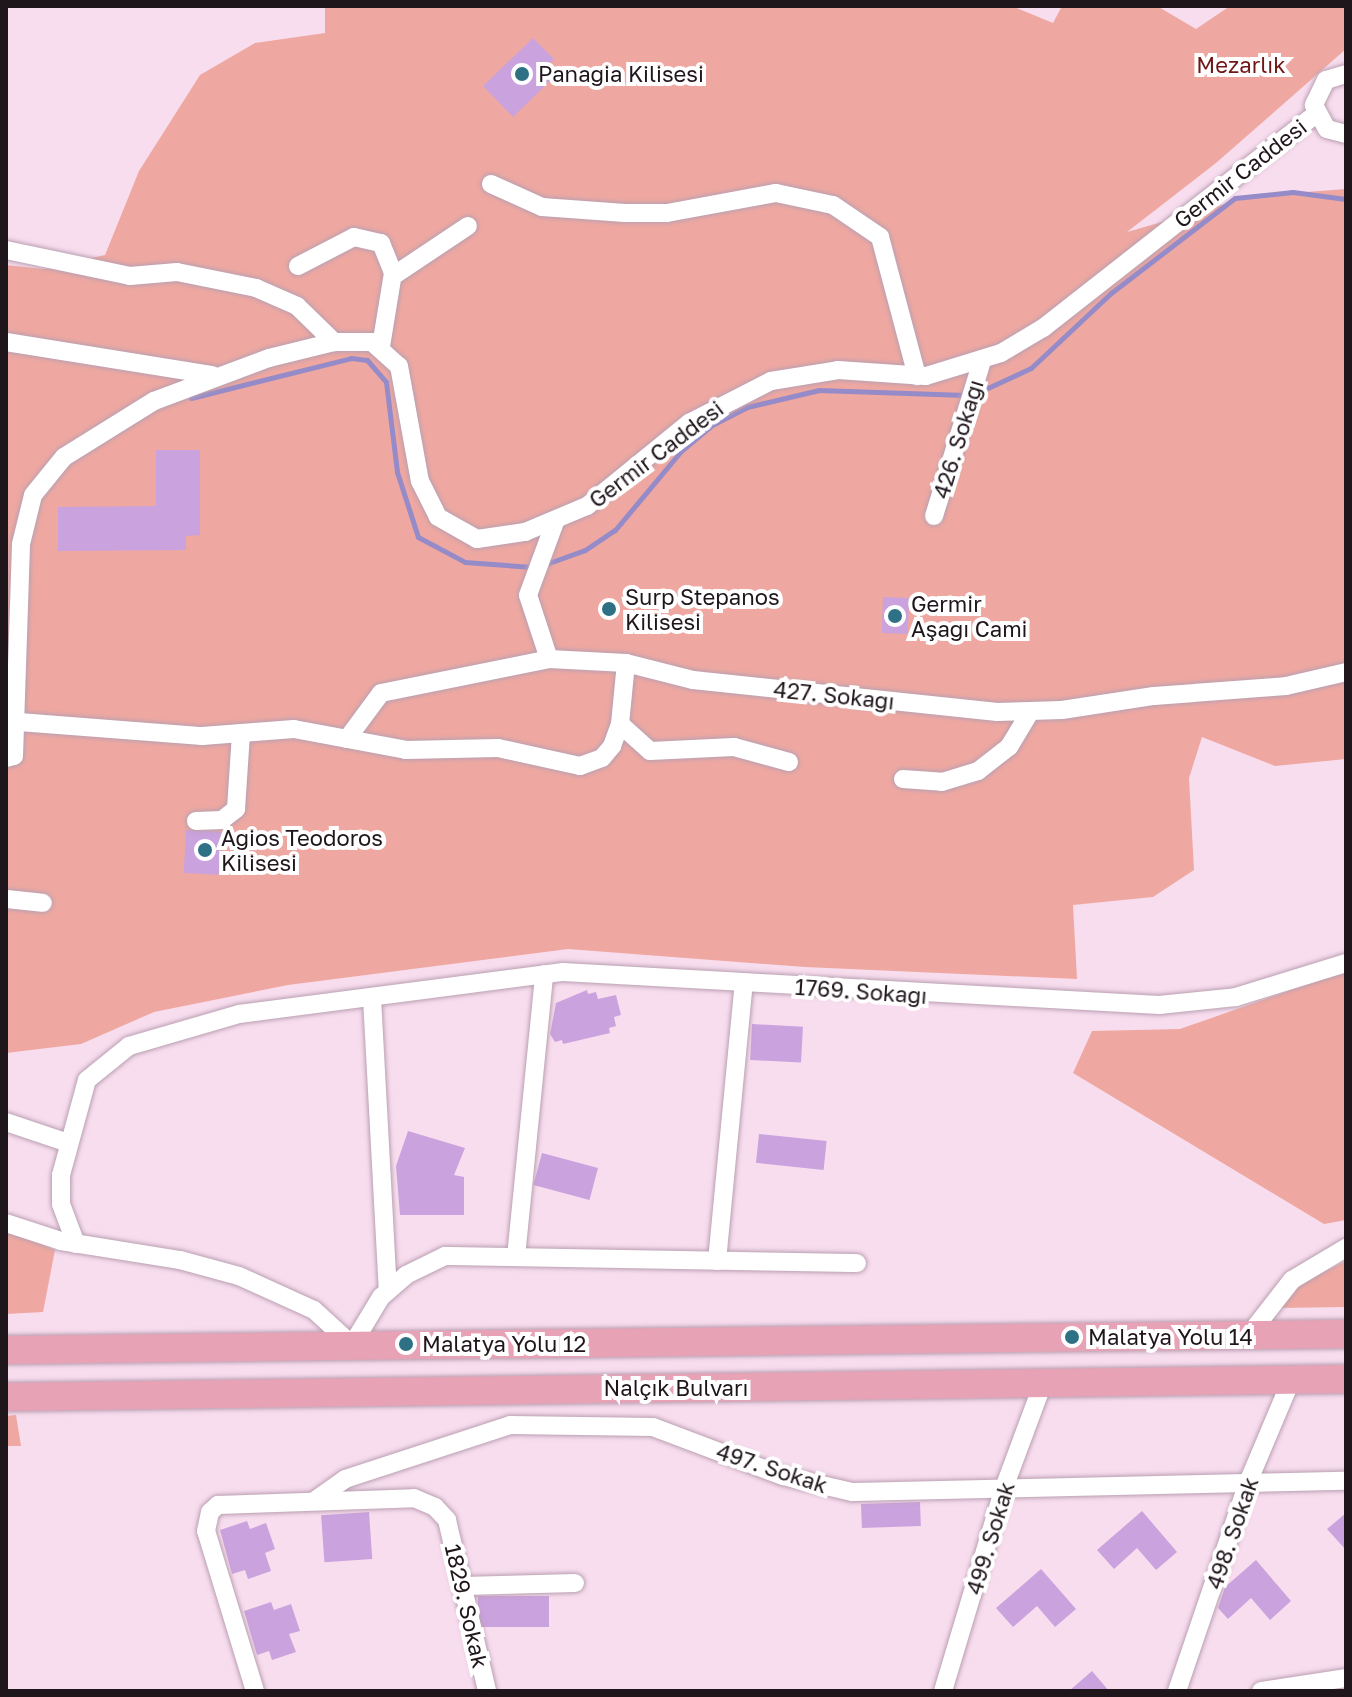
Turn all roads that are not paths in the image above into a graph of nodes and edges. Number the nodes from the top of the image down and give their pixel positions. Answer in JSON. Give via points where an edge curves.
{"nodes":[{"id":1,"x":1346,"y":74,"type":"edge"},
{"id":2,"x":1316,"y":114,"type":"junction"},
{"id":3,"x":1343,"y":135,"type":"edge"},
{"id":4,"x":491,"y":184,"type":"dead end"},
{"id":5,"x":468,"y":226,"type":"dead end"},
{"id":6,"x":6,"y":250,"type":"edge"},
{"id":7,"x":298,"y":266,"type":"dead end"},
{"id":8,"x":393,"y":276,"type":"junction"},
{"id":9,"x":6,"y":342,"type":"edge"},
{"id":10,"x":334,"y":342,"type":"junction"},
{"id":11,"x":381,"y":346,"type":"junction"},
{"id":12,"x":982,"y":361,"type":"junction"},
{"id":13,"x":214,"y":375,"type":"junction"},
{"id":14,"x":917,"y":376,"type":"junction"},
{"id":15,"x":934,"y":516,"type":"dead end"},
{"id":16,"x":555,"y":522,"type":"junction"},
{"id":17,"x":549,"y":659,"type":"junction"},
{"id":18,"x":626,"y":663,"type":"junction"},
{"id":19,"x":1346,"y":672,"type":"edge"},
{"id":20,"x":1030,"y":712,"type":"junction"},
{"id":21,"x":11,"y":722,"type":"edge"},
{"id":22,"x":620,"y":724,"type":"junction"},
{"id":23,"x":241,"y":733,"type":"junction"},
{"id":24,"x":347,"y":739,"type":"junction"},
{"id":25,"x":6,"y":758,"type":"edge"},
{"id":26,"x":789,"y":762,"type":"dead end"},
{"id":27,"x":903,"y":779,"type":"dead end"},
{"id":28,"x":196,"y":821,"type":"dead end"},
{"id":29,"x":6,"y":899,"type":"edge"},
{"id":30,"x":43,"y":903,"type":"dead end"},
{"id":31,"x":1346,"y":963,"type":"edge"},
{"id":32,"x":544,"y":974,"type":"junction"},
{"id":33,"x":744,"y":982,"type":"junction"},
{"id":34,"x":372,"y":998,"type":"junction"},
{"id":35,"x":6,"y":1122,"type":"edge"},
{"id":36,"x":68,"y":1143,"type":"junction"},
{"id":37,"x":6,"y":1223,"type":"edge"},
{"id":38,"x":76,"y":1244,"type":"junction"},
{"id":39,"x":1346,"y":1248,"type":"edge"},
{"id":40,"x":516,"y":1257,"type":"junction"},
{"id":41,"x":717,"y":1261,"type":"junction"},
{"id":42,"x":857,"y":1263,"type":"dead end"},
{"id":43,"x":388,"y":1291,"type":"junction"},
{"id":44,"x":1346,"y":1334,"type":"edge"},
{"id":45,"x":1249,"y":1335,"type":"junction"},
{"id":46,"x":352,"y":1345,"type":"junction"},
{"id":47,"x":6,"y":1350,"type":"edge"},
{"id":48,"x":1292,"y":1378,"type":"junction"},
{"id":49,"x":1346,"y":1379,"type":"edge"},
{"id":50,"x":1042,"y":1386,"type":"junction"},
{"id":51,"x":6,"y":1397,"type":"edge"},
{"id":52,"x":1249,"y":1480,"type":"junction"},
{"id":53,"x":1346,"y":1481,"type":"edge"},
{"id":54,"x":1004,"y":1488,"type":"junction"},
{"id":55,"x":314,"y":1501,"type":"junction"},
{"id":56,"x":575,"y":1583,"type":"dead end"},
{"id":57,"x":463,"y":1586,"type":"junction"},
{"id":58,"x":1346,"y":1678,"type":"edge"},
{"id":59,"x":255,"y":1691,"type":"edge"},
{"id":60,"x":487,"y":1691,"type":"edge"},
{"id":61,"x":943,"y":1691,"type":"edge"},
{"id":62,"x":1177,"y":1691,"type":"edge"},
{"id":63,"x":1261,"y":1691,"type":"edge"}],
"edges":[{"from":1,"to":2,"type":"street","via":[[1319,87]]},
{"from":2,"to":3,"type":"street"},
{"from":2,"to":12,"type":"street","name":"Germir Caddesi","via":[[1043,328]]},
{"from":4,"to":14,"type":"street","via":[[542,207],[625,213],[667,213],[776,193],[833,205],[880,237]]},
{"from":5,"to":8,"type":"street"},
{"from":6,"to":10,"type":"street","via":[[89,270],[130,276],[185,273],[269,292],[311,316]]},
{"from":7,"to":8,"type":"street","via":[[348,240],[368,237],[386,249]]},
{"from":8,"to":11,"type":"street"},
{"from":9,"to":13,"type":"street"},
{"from":10,"to":11,"type":"street","via":[[363,340]]},
{"from":10,"to":13,"type":"street"},
{"from":11,"to":16,"type":"street","name":"Germir Caddesi","via":[[399,366],[420,481],[438,517],[477,539]]},
{"from":12,"to":14,"type":"street","name":"Germir Caddesi"},
{"from":12,"to":15,"type":"street","name":"426. Sokağı"},
{"from":13,"to":21,"type":"street","via":[[154,401],[77,447],[52,468],[33,495],[21,544]]},
{"from":14,"to":16,"type":"street","name":"Germir Caddesi","via":[[815,371],[751,389],[689,423],[603,496]]},
{"from":16,"to":17,"type":"street","via":[[528,595]]},
{"from":17,"to":18,"type":"street","name":"427. Sokağı"},
{"from":17,"to":24,"type":"street","name":"427. Sokağı","via":[[381,693]]},
{"from":18,"to":20,"type":"street","name":"427. Sokağı","via":[[693,680]]},
{"from":18,"to":22,"type":"street"},
{"from":19,"to":20,"type":"street","name":"427. Sokağı","via":[[1286,686]]},
{"from":20,"to":27,"type":"street","via":[[1009,747],[978,771],[942,782]]},
{"from":21,"to":23,"type":"street","via":[[202,736]]},
{"from":21,"to":25,"type":"street","via":[[14,756]]},
{"from":22,"to":24,"type":"street","via":[[608,753],[580,766],[498,748],[406,750]]},
{"from":22,"to":26,"type":"street","via":[[650,751],[734,747]]},
{"from":23,"to":24,"type":"street","via":[[294,729]]},
{"from":23,"to":28,"type":"street","via":[[236,809],[222,820]]},
{"from":29,"to":30,"type":"street"},
{"from":31,"to":33,"type":"street","name":"1769. Sokağı","via":[[1236,997],[1159,1005]]},
{"from":32,"to":33,"type":"street","name":"1769. Sokağı"},
{"from":32,"to":34,"type":"street","name":"1769. Sokağı"},
{"from":32,"to":40,"type":"street"},
{"from":33,"to":41,"type":"street"},
{"from":34,"to":36,"type":"street","name":"1769. Sokağı","via":[[239,1014],[129,1046],[102,1063],[80,1089]]},
{"from":34,"to":43,"type":"street"},
{"from":35,"to":36,"type":"street"},
{"from":36,"to":38,"type":"street","name":"1769. Sokağı","via":[[60,1190]]},
{"from":37,"to":38,"type":"street"},
{"from":38,"to":46,"type":"street","via":[[180,1260],[239,1276],[299,1301]]},
{"from":39,"to":45,"type":"street","via":[[1292,1280]]},
{"from":40,"to":41,"type":"street"},
{"from":40,"to":43,"type":"street","via":[[445,1256]]},
{"from":41,"to":42,"type":"street"},
{"from":43,"to":46,"type":"street"},
{"from":44,"to":45,"type":"highway","name":"Nalçık Bulvarı"},
{"from":45,"to":46,"type":"highway","name":"Nalçık Bulvarı"},
{"from":46,"to":47,"type":"highway","name":"Nalçık Bulvarı"},
{"from":48,"to":49,"type":"highway","name":"Nalçık Bulvarı"},
{"from":48,"to":50,"type":"highway","name":"Nalçık Bulvarı"},
{"from":48,"to":52,"type":"street","name":"498. Sokak"},
{"from":50,"to":51,"type":"highway","name":"Nalçık Bulvarı","via":[[332,1389]]},
{"from":50,"to":54,"type":"street","name":"499. Sokak"},
{"from":52,"to":53,"type":"street","name":"497. Sokak"},
{"from":52,"to":54,"type":"street","name":"497. Sokak"},
{"from":52,"to":62,"type":"street","name":"498. Sokak"},
{"from":54,"to":55,"type":"street","name":"497. Sokak","via":[[852,1492],[783,1476],[653,1427],[510,1425],[345,1479]]},
{"from":54,"to":61,"type":"street","name":"499. Sokak"},
{"from":55,"to":57,"type":"street","name":"1829. Sokak","via":[[414,1498],[435,1507],[447,1520]]},
{"from":55,"to":59,"type":"street","via":[[218,1505],[206,1521]]},
{"from":56,"to":57,"type":"street"},
{"from":57,"to":60,"type":"street","name":"1829. Sokak"},
{"from":58,"to":63,"type":"street"}]}
